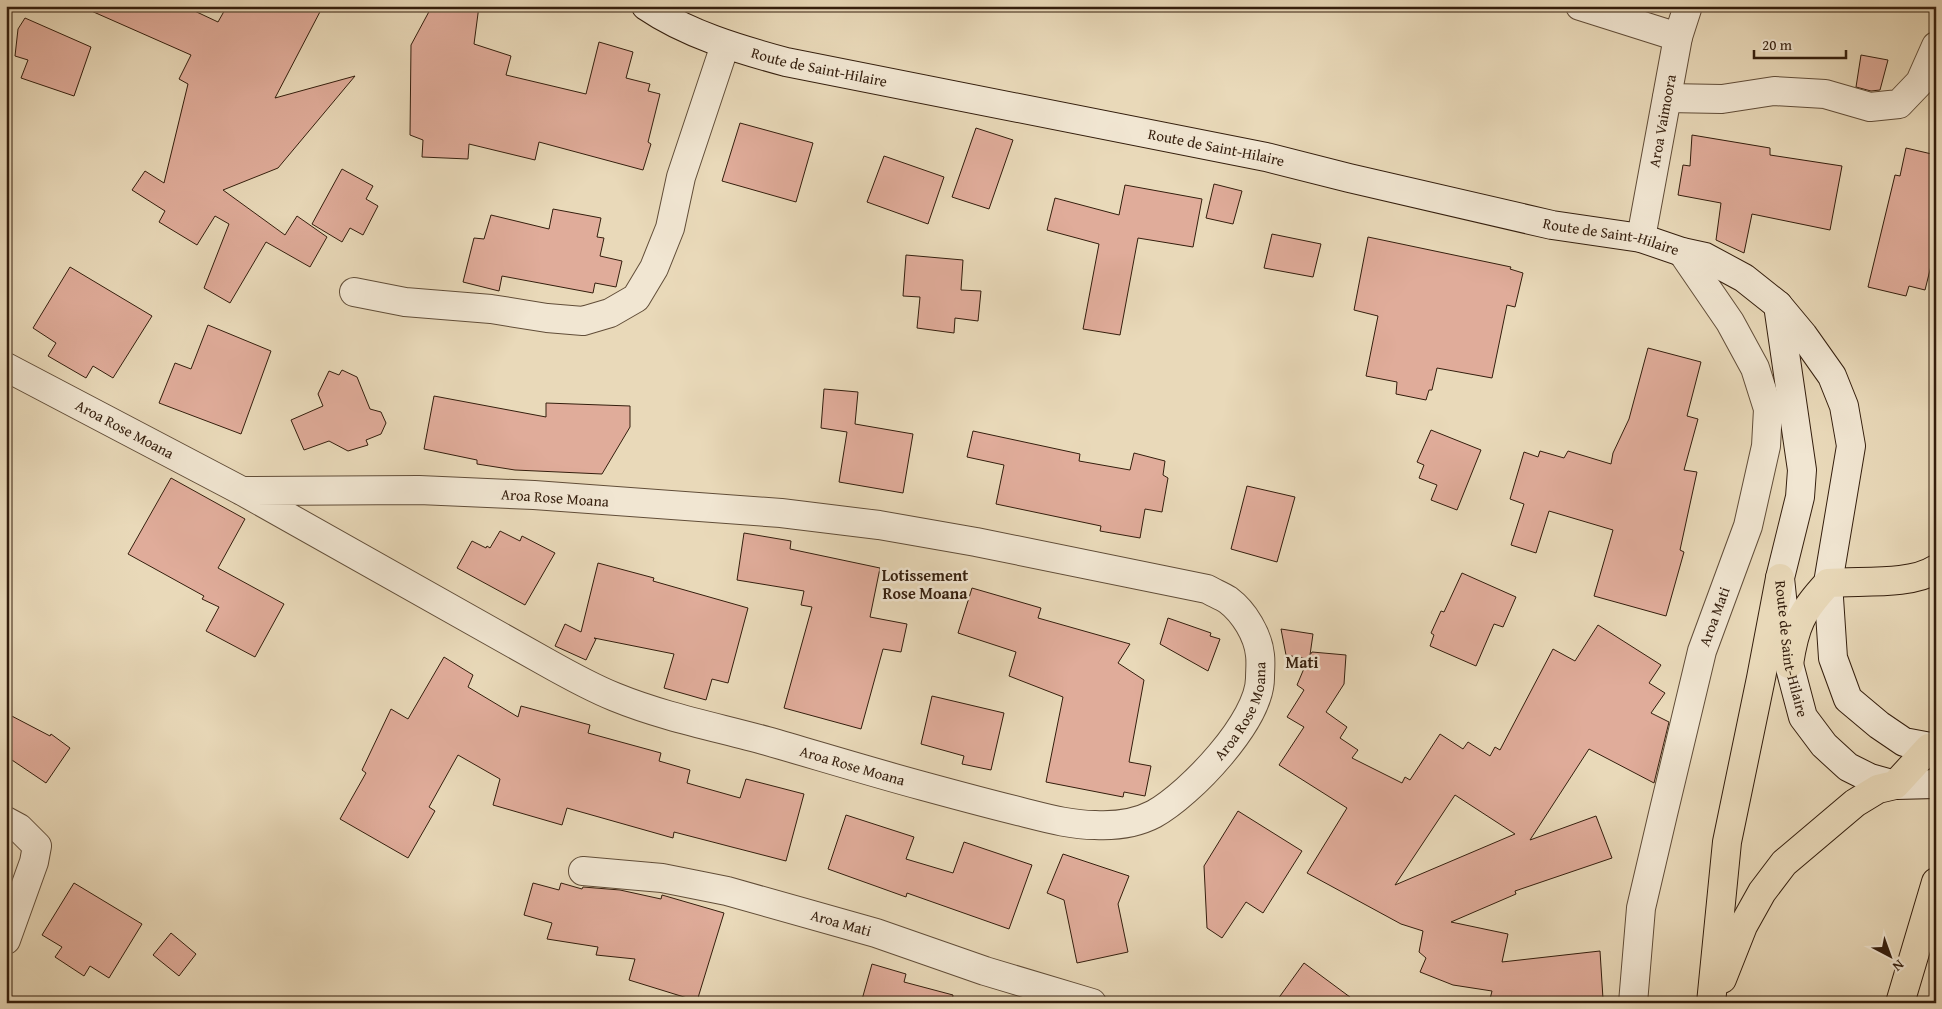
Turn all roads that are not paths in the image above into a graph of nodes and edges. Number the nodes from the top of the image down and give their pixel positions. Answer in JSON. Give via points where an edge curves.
{"nodes":[{"id":1,"x":646,"y":6,"type":"edge"},
{"id":2,"x":1580,"y":6,"type":"edge"},
{"id":3,"x":1688,"y":6,"type":"edge"},
{"id":4,"x":1678,"y":37,"type":"junction"},
{"id":5,"x":725,"y":45,"type":"junction"},
{"id":6,"x":1936,"y":46,"type":"edge"},
{"id":7,"x":1667,"y":98,"type":"junction"},
{"id":8,"x":1641,"y":238,"type":"junction"},
{"id":9,"x":1682,"y":252,"type":"junction"},
{"id":10,"x":354,"y":292,"type":"dead end"},
{"id":11,"x":1778,"y":306,"type":"junction"},
{"id":12,"x":6,"y":367,"type":"edge"},
{"id":13,"x":242,"y":490,"type":"junction"},
{"id":14,"x":1936,"y":569,"type":"edge"},
{"id":15,"x":1780,"y":578,"type":"junction"},
{"id":16,"x":1828,"y":583,"type":"junction"},
{"id":17,"x":1789,"y":664,"type":"junction"},
{"id":18,"x":1933,"y":748,"type":"edge"},
{"id":19,"x":1936,"y":784,"type":"edge"},
{"id":20,"x":1895,"y":785,"type":"junction"},
{"id":21,"x":6,"y":821,"type":"edge"},
{"id":22,"x":583,"y":871,"type":"dead end"},
{"id":23,"x":1935,"y":885,"type":"edge"},
{"id":24,"x":6,"y":940,"type":"edge"},
{"id":25,"x":1092,"y":1003,"type":"edge"},
{"id":26,"x":1633,"y":1003,"type":"edge"},
{"id":27,"x":1712,"y":1003,"type":"edge"},
{"id":28,"x":1900,"y":1003,"type":"edge"}],
"edges":[{"from":1,"to":5,"type":"street","name":"Route de Saint-Hilaire","via":[[660,16]]},
{"from":2,"to":4,"type":"street"},
{"from":3,"to":4,"type":"street","name":"Aroa Vaimoora"},
{"from":4,"to":7,"type":"street","name":"Aroa Vaimoora"},
{"from":5,"to":8,"type":"street","name":"Route de Saint-Hilaire","via":[[837,73],[1266,157],[1552,225]]},
{"from":5,"to":10,"type":"street","via":[[681,177],[670,228],[654,268],[636,298],[610,313],[583,321],[405,302]]},
{"from":6,"to":7,"type":"street","via":[[1920,82],[1899,104],[1870,107],[1825,94],[1774,91],[1722,99]]},
{"from":7,"to":8,"type":"street","name":"Aroa Vaimoora"},
{"from":8,"to":9,"type":"street","name":"Route de Saint-Hilaire"},
{"from":9,"to":11,"type":"street","name":"Route de Saint-Hilaire","via":[[1704,257],[1744,278]]},
{"from":9,"to":26,"type":"street","name":"Aroa Mati","via":[[1730,322],[1755,368],[1768,409],[1759,480],[1748,526],[1702,651],[1660,824],[1641,908]]},
{"from":11,"to":15,"type":"street","name":"Route de Saint-Hilaire","via":[[1802,470],[1800,497]]},
{"from":11,"to":16,"type":"street","name":"Route de Saint-Hilaire","via":[[1832,376],[1844,406],[1851,446]]},
{"from":12,"to":13,"type":"street","name":"Aroa Rose Moana"},
{"from":13,"to":13,"type":"street","name":"Aroa Rose Moana","via":[[616,698],[697,724],[1066,823],[1131,822],[1154,814],[1180,796],[1235,736],[1251,712],[1260,683],[1260,655],[1253,632],[1228,600],[1207,589],[976,542],[879,525],[781,513],[534,495],[419,490]]},
{"from":14,"to":16,"type":"highway","via":[[1900,579]]},
{"from":15,"to":17,"type":"street","name":"Route de Saint-Hilaire"},
{"from":15,"to":27,"type":"highway","via":[[1726,842]]},
{"from":16,"to":17,"type":"highway","via":[[1810,602],[1800,619]]},
{"from":16,"to":18,"type":"street","name":"Route de Saint-Hilaire","via":[[1833,658],[1848,699],[1904,742]]},
{"from":17,"to":20,"type":"street","name":"Route de Saint-Hilaire","via":[[1803,717],[1824,745],[1848,767]]},
{"from":18,"to":20,"type":"highway"},
{"from":19,"to":20,"type":"street","name":"Route de Saint-Hilaire"},
{"from":20,"to":27,"type":"highway","via":[[1878,789],[1855,803],[1784,863],[1762,892],[1743,926]]},
{"from":21,"to":24,"type":"street","via":[[19,828],[37,846]]},
{"from":22,"to":25,"type":"street","name":"Aroa Mati","via":[[662,878],[727,891],[876,933],[985,971]]},
{"from":23,"to":28,"type":"highway"}]}
